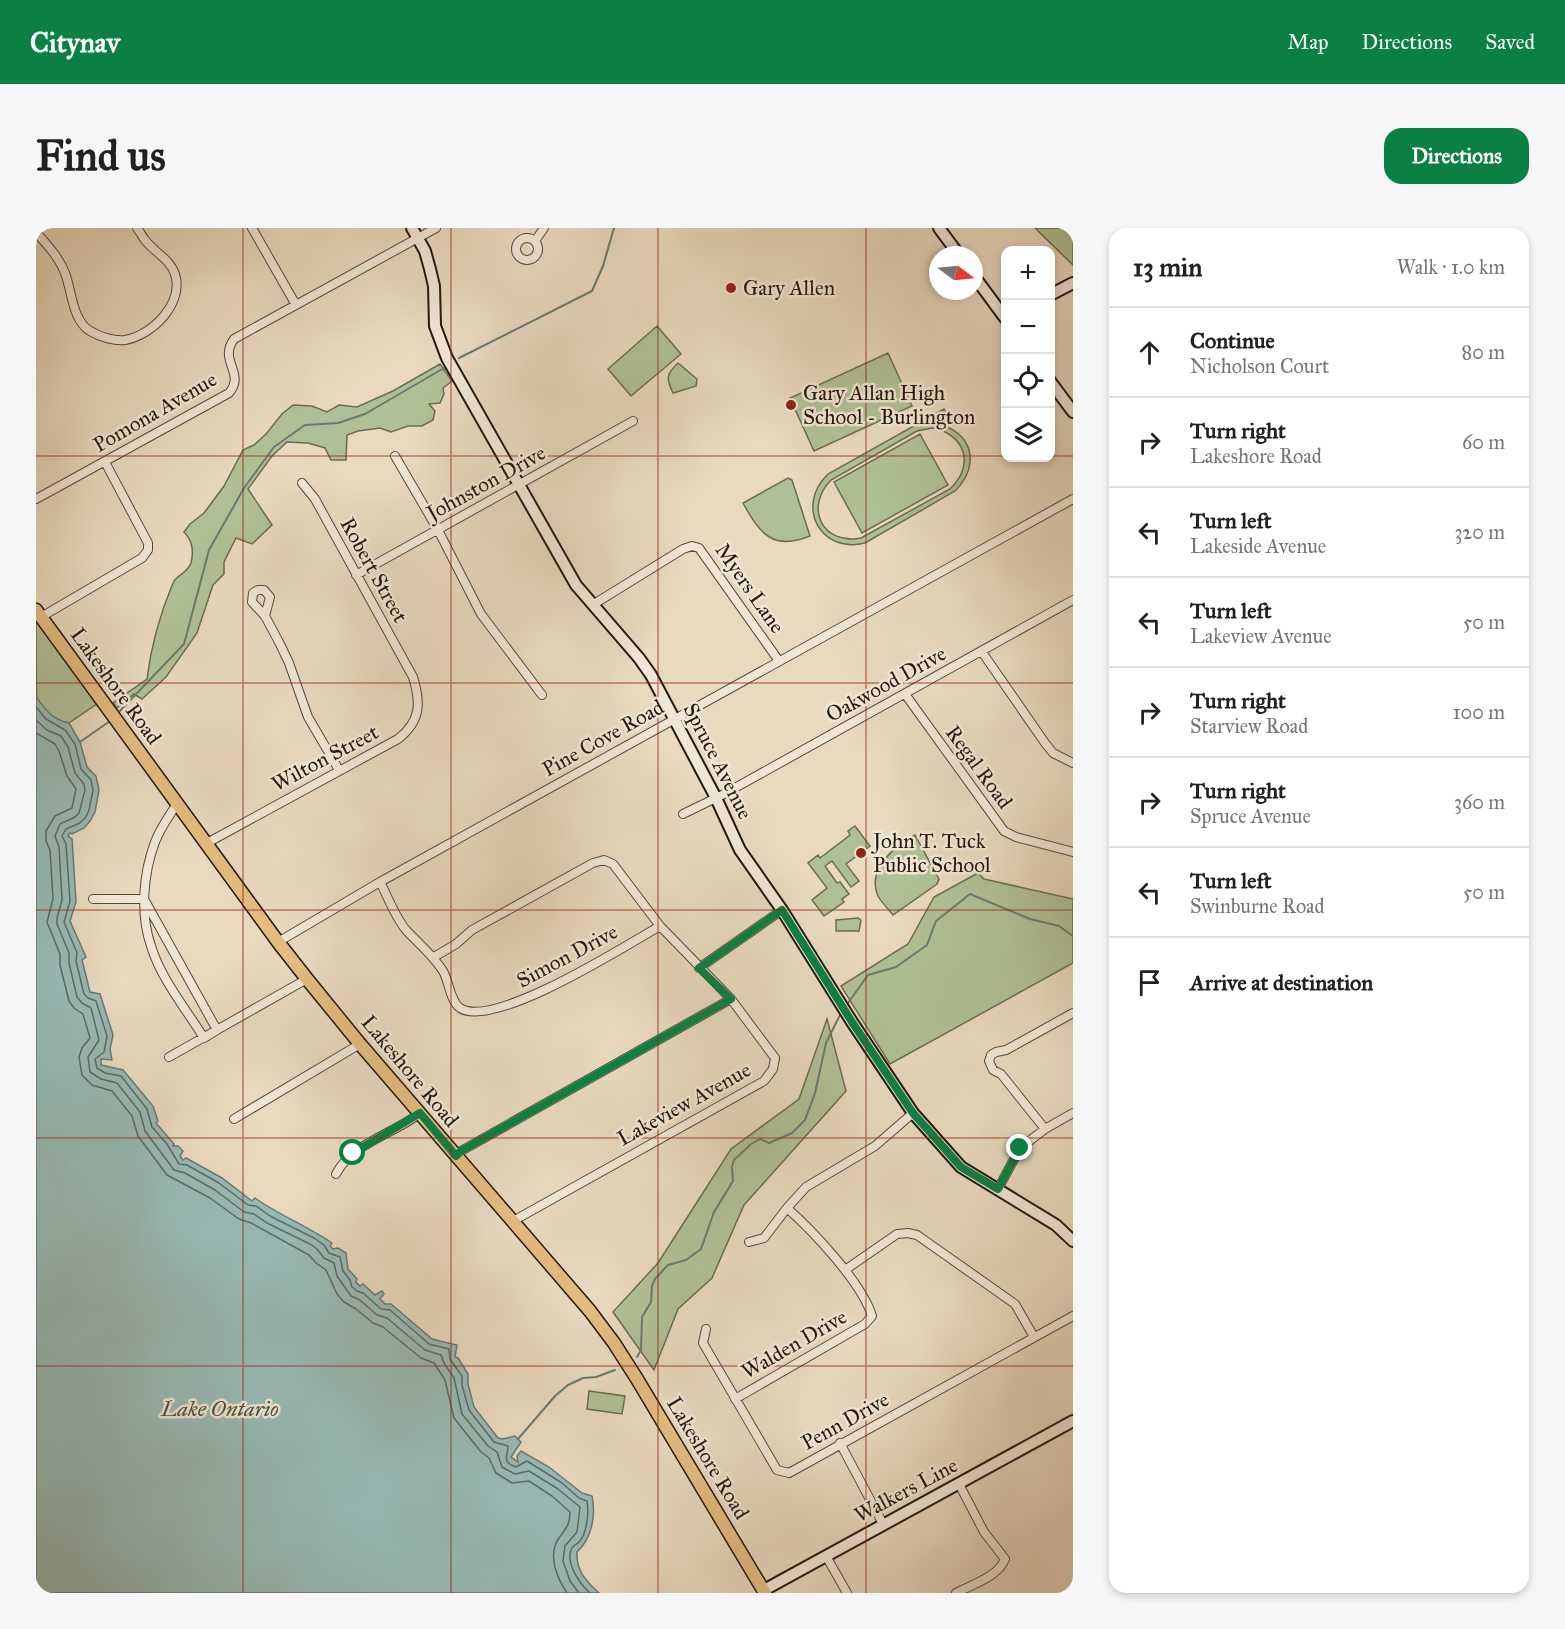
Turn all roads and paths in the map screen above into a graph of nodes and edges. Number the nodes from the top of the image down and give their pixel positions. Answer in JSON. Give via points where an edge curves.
{"nodes":[{"id":1,"x":137,"y":228,"type":"edge"},
{"id":2,"x":252,"y":228,"type":"edge"},
{"id":3,"x":436,"y":228,"type":"edge"},
{"id":4,"x":544,"y":228,"type":"edge"},
{"id":5,"x":939,"y":228,"type":"edge"},
{"id":6,"x":36,"y":232,"type":"edge"},
{"id":7,"x":415,"y":233,"type":"edge"},
{"id":8,"x":535,"y":241,"type":"dead end"},
{"id":9,"x":952,"y":246,"type":"edge"},
{"id":10,"x":1073,"y":283,"type":"edge"},
{"id":11,"x":983,"y":288,"type":"edge"},
{"id":12,"x":1055,"y":292,"type":"edge"},
{"id":13,"x":296,"y":305,"type":"junction"},
{"id":14,"x":1001,"y":313,"type":"edge"},
{"id":15,"x":1055,"y":388,"type":"edge"},
{"id":16,"x":1073,"y":412,"type":"edge"},
{"id":17,"x":633,"y":421,"type":"dead end"},
{"id":18,"x":395,"y":456,"type":"dead end"},
{"id":19,"x":105,"y":462,"type":"junction"},
{"id":20,"x":302,"y":483,"type":"dead end"},
{"id":21,"x":519,"y":485,"type":"junction"},
{"id":22,"x":1073,"y":499,"type":"edge"},
{"id":23,"x":36,"y":500,"type":"edge"},
{"id":24,"x":438,"y":530,"type":"junction"},
{"id":25,"x":356,"y":575,"type":"junction"},
{"id":26,"x":1073,"y":600,"type":"edge"},
{"id":27,"x":594,"y":604,"type":"junction"},
{"id":28,"x":39,"y":613,"type":"edge"},
{"id":29,"x":265,"y":616,"type":"dead end"},
{"id":30,"x":982,"y":652,"type":"junction"},
{"id":31,"x":779,"y":661,"type":"junction"},
{"id":32,"x":413,"y":677,"type":"joint"},
{"id":33,"x":905,"y":694,"type":"junction"},
{"id":34,"x":542,"y":695,"type":"dead end"},
{"id":35,"x":675,"y":719,"type":"junction"},
{"id":36,"x":1073,"y":763,"type":"edge"},
{"id":37,"x":339,"y":770,"type":"junction"},
{"id":38,"x":716,"y":798,"type":"junction"},
{"id":39,"x":178,"y":802,"type":"junction"},
{"id":40,"x":683,"y":814,"type":"dead end"},
{"id":41,"x":207,"y":843,"type":"junction"},
{"id":42,"x":1073,"y":852,"type":"edge"},
{"id":43,"x":380,"y":882,"type":"junction"},
{"id":44,"x":93,"y":899,"type":"dead end"},
{"id":45,"x":144,"y":899,"type":"junction"},
{"id":46,"x":782,"y":910,"type":"junction"},
{"id":47,"x":660,"y":926,"type":"junction"},
{"id":48,"x":278,"y":942,"type":"junction"},
{"id":49,"x":434,"y":957,"type":"junction"},
{"id":50,"x":699,"y":968,"type":"junction"},
{"id":51,"x":307,"y":979,"type":"junction"},
{"id":52,"x":731,"y":999,"type":"junction"},
{"id":53,"x":1073,"y":1014,"type":"edge"},
{"id":54,"x":204,"y":1038,"type":"junction"},
{"id":55,"x":360,"y":1044,"type":"junction"},
{"id":56,"x":169,"y":1057,"type":"dead end"},
{"id":57,"x":420,"y":1113,"type":"junction"},
{"id":58,"x":913,"y":1113,"type":"junction"},
{"id":59,"x":1073,"y":1113,"type":"edge"},
{"id":60,"x":234,"y":1119,"type":"dead end"},
{"id":61,"x":1045,"y":1129,"type":"junction"},
{"id":62,"x":456,"y":1156,"type":"junction"},
{"id":63,"x":336,"y":1174,"type":"dead end"},
{"id":64,"x":998,"y":1189,"type":"junction"},
{"id":65,"x":787,"y":1208,"type":"junction"},
{"id":66,"x":513,"y":1221,"type":"junction"},
{"id":67,"x":1073,"y":1240,"type":"edge"},
{"id":68,"x":749,"y":1242,"type":"dead end"},
{"id":69,"x":844,"y":1270,"type":"junction"},
{"id":70,"x":1073,"y":1316,"type":"edge"},
{"id":71,"x":706,"y":1329,"type":"dead end"},
{"id":72,"x":1034,"y":1337,"type":"junction"},
{"id":73,"x":735,"y":1399,"type":"junction"},
{"id":74,"x":1072,"y":1423,"type":"edge"},
{"id":75,"x":840,"y":1443,"type":"junction"},
{"id":76,"x":959,"y":1484,"type":"junction"},
{"id":77,"x":883,"y":1524,"type":"junction"},
{"id":78,"x":826,"y":1556,"type":"junction"},
{"id":79,"x":762,"y":1592,"type":"edge"},
{"id":80,"x":847,"y":1593,"type":"edge"},
{"id":81,"x":956,"y":1593,"type":"edge"}],
"edges":[{"from":1,"to":6,"type":"street","via":[[171,266],[177,291],[157,325],[126,340],[104,338],[88,330],[78,316],[65,272]]},
{"from":2,"to":13,"type":"street"},
{"from":3,"to":7,"type":"street","name":"Pomona Avenue"},
{"from":4,"to":8,"type":"street"},
{"from":5,"to":9,"type":"street"},
{"from":7,"to":13,"type":"street","name":"Pomona Avenue"},
{"from":7,"to":21,"type":"street","name":"Spruce Avenue","via":[[430,269],[435,326],[447,358]]},
{"from":10,"to":12,"type":"street"},
{"from":11,"to":14,"type":"street"},
{"from":13,"to":19,"type":"street","name":"Pomona Avenue","via":[[234,339],[228,354],[235,386],[229,393]]},
{"from":15,"to":16,"type":"street"},
{"from":17,"to":21,"type":"street","name":"Johnston Drive"},
{"from":18,"to":24,"type":"street"},
{"from":19,"to":23,"type":"street","name":"Pomona Avenue"},
{"from":19,"to":28,"type":"street","via":[[148,543],[148,550],[142,558]]},
{"from":20,"to":25,"type":"street","name":"Robert Street","via":[[315,499]]},
{"from":21,"to":24,"type":"street","name":"Johnston Drive"},
{"from":21,"to":27,"type":"street","name":"Spruce Avenue","via":[[576,585]]},
{"from":22,"to":31,"type":"street","name":"Pine Cove Road"},
{"from":24,"to":25,"type":"street","name":"Johnston Drive"},
{"from":24,"to":34,"type":"street","via":[[481,614]]},
{"from":25,"to":32,"type":"street","name":"Robert Street"},
{"from":26,"to":30,"type":"street","name":"Oakwood Drive"},
{"from":27,"to":31,"type":"street","name":"Myers Lane","via":[[683,549],[699,548]]},
{"from":27,"to":35,"type":"street","name":"Spruce Avenue","via":[[639,658]]},
{"from":28,"to":39,"type":"main road","name":"Lakeshore Road"},
{"from":29,"to":37,"type":"street","via":[[289,663],[308,717]]},
{"from":30,"to":33,"type":"street","name":"Oakwood Drive"},
{"from":30,"to":36,"type":"street","via":[[1053,753]]},
{"from":31,"to":35,"type":"street","name":"Pine Cove Road"},
{"from":32,"to":37,"type":"street","name":"Wilton Street","via":[[418,712],[408,731]]},
{"from":33,"to":38,"type":"street","name":"Oakwood Drive"},
{"from":33,"to":42,"type":"street","name":"Regal Road","via":[[1004,831]]},
{"from":35,"to":38,"type":"street","name":"Spruce Avenue"},
{"from":35,"to":43,"type":"street","name":"Pine Cove Road"},
{"from":37,"to":41,"type":"street","name":"Wilton Street"},
{"from":38,"to":40,"type":"street","name":"Oakwood Drive"},
{"from":38,"to":46,"type":"street","name":"Spruce Avenue","via":[[741,850]]},
{"from":39,"to":41,"type":"main road","name":"Lakeshore Road"},
{"from":39,"to":45,"type":"street","via":[[155,840]]},
{"from":41,"to":48,"type":"main road","name":"Lakeshore Road"},
{"from":43,"to":48,"type":"street","name":"Pine Cove Road"},
{"from":43,"to":49,"type":"street","name":"Simon Drive","via":[[405,929]]},
{"from":44,"to":45,"type":"street"},
{"from":45,"to":54,"type":"street","via":[[151,946]]},
{"from":45,"to":54,"type":"street","via":[[218,1030]]},
{"from":46,"to":50,"type":"street"},
{"from":46,"to":58,"type":"street","name":"Spruce Avenue"},
{"from":47,"to":49,"type":"street","name":"Simon Drive","via":[[521,1002],[479,1011],[456,1004]]},
{"from":47,"to":49,"type":"street","name":"Lakeview Avenue","via":[[613,864],[604,860],[472,930]]},
{"from":47,"to":50,"type":"street","name":"Lakeview Avenue"},
{"from":48,"to":51,"type":"main road","name":"Lakeshore Road"},
{"from":50,"to":52,"type":"street","name":"Lakeview Avenue"},
{"from":51,"to":54,"type":"street"},
{"from":51,"to":55,"type":"main road","name":"Lakeshore Road"},
{"from":52,"to":62,"type":"street"},
{"from":52,"to":66,"type":"street","name":"Lakeview Avenue","via":[[775,1058],[765,1081]]},
{"from":53,"to":61,"type":"street","via":[[996,1052],[989,1061]]},
{"from":54,"to":56,"type":"street"},
{"from":55,"to":57,"type":"main road","name":"Lakeshore Road"},
{"from":55,"to":60,"type":"street"},
{"from":57,"to":62,"type":"main road","name":"Lakeshore Road"},
{"from":57,"to":63,"type":"street","via":[[353,1153],[341,1163]]},
{"from":58,"to":64,"type":"street","name":"Spruce Avenue","via":[[961,1167]]},
{"from":58,"to":65,"type":"street","via":[[875,1146],[806,1187]]},
{"from":59,"to":61,"type":"street"},
{"from":61,"to":64,"type":"street","via":[[1020,1148]]},
{"from":62,"to":66,"type":"main road","name":"Lakeshore Road"},
{"from":64,"to":67,"type":"street","name":"Spruce Avenue"},
{"from":65,"to":68,"type":"street","via":[[764,1238]]},
{"from":65,"to":69,"type":"street","name":"Walden Drive","via":[[807,1225]]},
{"from":66,"to":79,"type":"main road","name":"Lakeshore Road","via":[[614,1342]]},
{"from":69,"to":72,"type":"street","via":[[897,1234],[917,1235],[1016,1304]]},
{"from":69,"to":73,"type":"street","name":"Walden Drive","via":[[872,1314],[871,1319]]},
{"from":70,"to":72,"type":"street","name":"Penn Drive"},
{"from":71,"to":73,"type":"street","name":"Penn Drive","via":[[703,1343]]},
{"from":72,"to":75,"type":"street","name":"Penn Drive"},
{"from":73,"to":75,"type":"street","name":"Penn Drive","via":[[777,1470],[789,1473]]},
{"from":74,"to":76,"type":"street","name":"Walkers Line"},
{"from":75,"to":77,"type":"street"},
{"from":76,"to":77,"type":"street","name":"Walkers Line"},
{"from":76,"to":81,"type":"street","via":[[984,1532],[1005,1559],[997,1571]]},
{"from":77,"to":78,"type":"street","name":"Walkers Line"},
{"from":78,"to":79,"type":"street","name":"Walkers Line"},
{"from":78,"to":80,"type":"street"}]}
